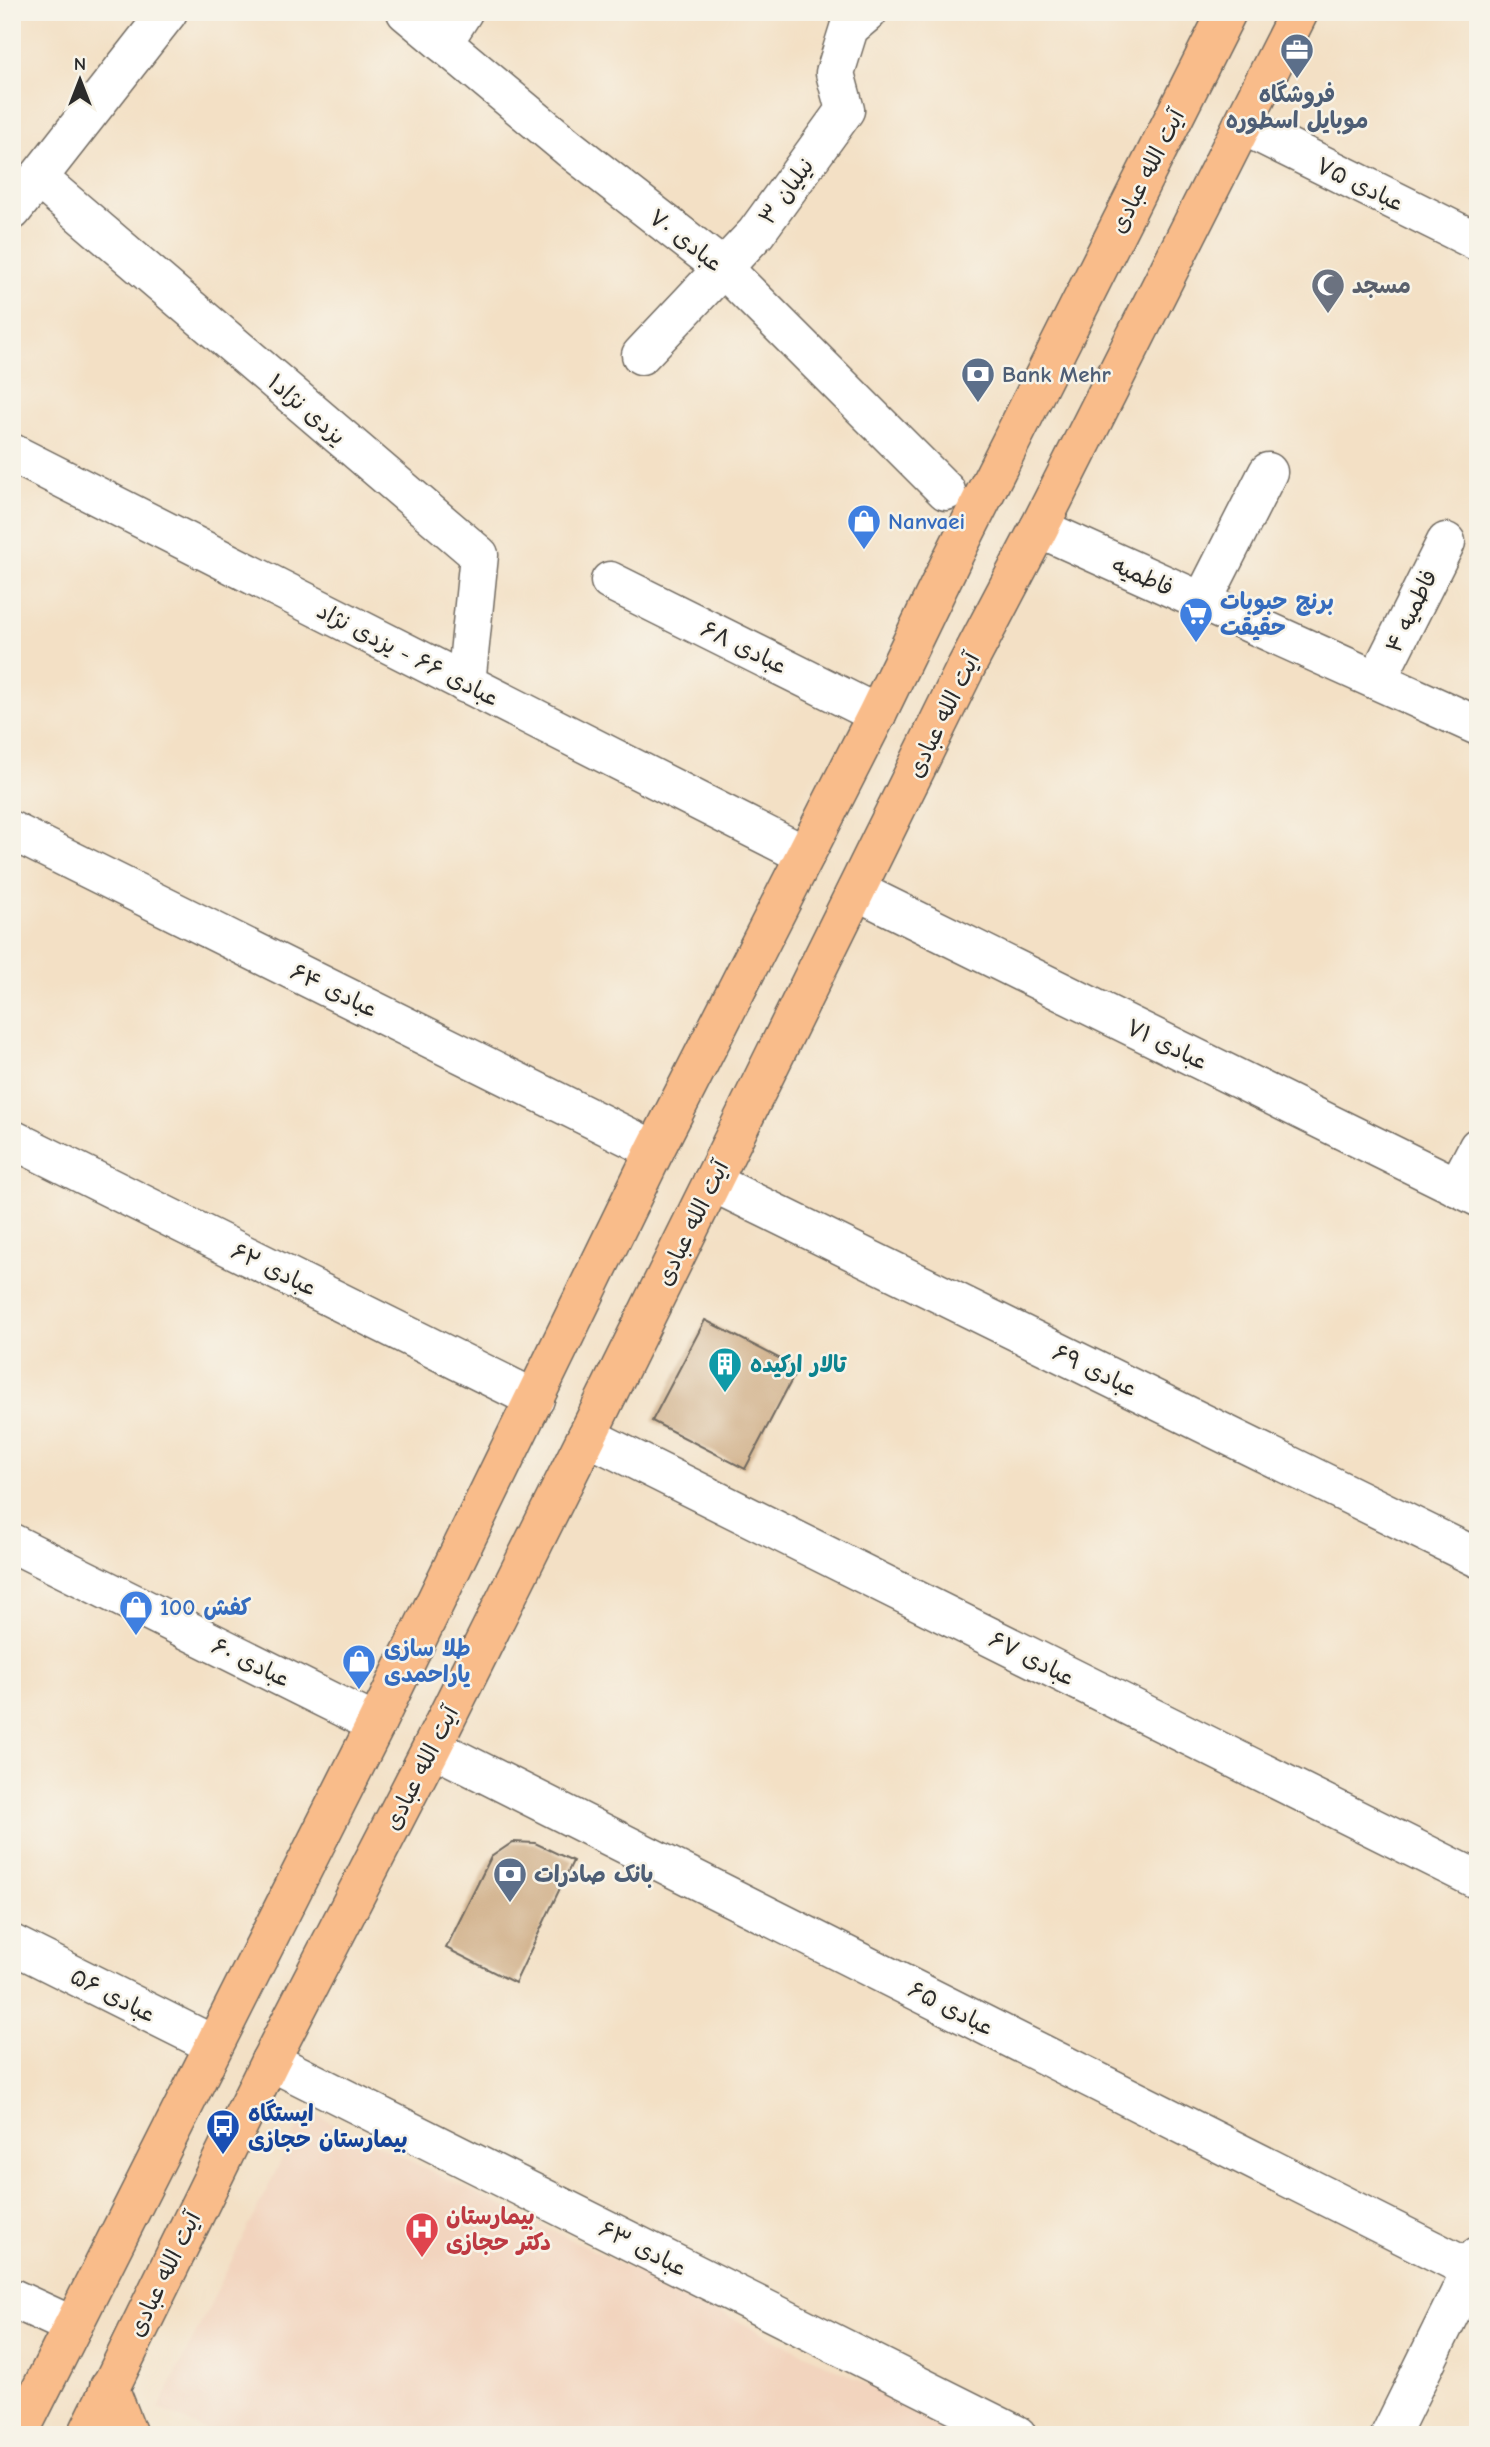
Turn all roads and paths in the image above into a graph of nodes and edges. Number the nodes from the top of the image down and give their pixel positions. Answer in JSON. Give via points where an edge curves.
{"nodes":[{"id":1,"x":168,"y":12,"type":"edge"},
{"id":2,"x":405,"y":12,"type":"edge"},
{"id":3,"x":868,"y":12,"type":"edge"},
{"id":4,"x":1227,"y":12,"type":"edge"},
{"id":5,"x":1299,"y":12,"type":"edge"},
{"id":6,"x":453,"y":28,"type":"edge"},
{"id":7,"x":1242,"y":125,"type":"junction"},
{"id":8,"x":38,"y":178,"type":"junction"},
{"id":9,"x":12,"y":211,"type":"edge"},
{"id":10,"x":1478,"y":242,"type":"edge"},
{"id":11,"x":724,"y":269,"type":"junction"},
{"id":12,"x":641,"y":355,"type":"dead end"},
{"id":13,"x":12,"y":453,"type":"edge"},
{"id":14,"x":1268,"y":472,"type":"dead end"},
{"id":15,"x":946,"y":491,"type":"dead end"},
{"id":16,"x":1039,"y":528,"type":"junction"},
{"id":17,"x":1446,"y":542,"type":"dead end"},
{"id":18,"x":610,"y":581,"type":"dead end"},
{"id":19,"x":1202,"y":602,"type":"junction"},
{"id":20,"x":1377,"y":680,"type":"junction"},
{"id":21,"x":466,"y":684,"type":"junction"},
{"id":22,"x":877,"y":714,"type":"junction"},
{"id":23,"x":1478,"y":726,"type":"edge"},
{"id":24,"x":12,"y":831,"type":"edge"},
{"id":25,"x":805,"y":855,"type":"junction"},
{"id":26,"x":857,"y":891,"type":"junction"},
{"id":27,"x":12,"y":1139,"type":"edge"},
{"id":28,"x":1478,"y":1147,"type":"edge"},
{"id":29,"x":655,"y":1150,"type":"junction"},
{"id":30,"x":712,"y":1182,"type":"junction"},
{"id":31,"x":1467,"y":1192,"type":"edge"},
{"id":32,"x":535,"y":1399,"type":"junction"},
{"id":33,"x":587,"y":1436,"type":"junction"},
{"id":34,"x":12,"y":1543,"type":"edge"},
{"id":35,"x":1478,"y":1558,"type":"edge"},
{"id":36,"x":376,"y":1724,"type":"junction"},
{"id":37,"x":432,"y":1747,"type":"junction"},
{"id":38,"x":1478,"y":1880,"type":"edge"},
{"id":39,"x":12,"y":1944,"type":"edge"},
{"id":40,"x":214,"y":2045,"type":"junction"},
{"id":41,"x":270,"y":2061,"type":"junction"},
{"id":42,"x":1476,"y":2266,"type":"edge"},
{"id":43,"x":12,"y":2298,"type":"edge"},
{"id":44,"x":73,"y":2326,"type":"junction"},
{"id":45,"x":109,"y":2387,"type":"junction"},
{"id":46,"x":18,"y":2435,"type":"edge"},
{"id":47,"x":87,"y":2435,"type":"edge"},
{"id":48,"x":128,"y":2435,"type":"edge"},
{"id":49,"x":1017,"y":2435,"type":"edge"},
{"id":50,"x":1390,"y":2435,"type":"edge"}],
"edges":[{"from":1,"to":8,"type":"street"},
{"from":2,"to":6,"type":"street","name":"عبادی ۷۰"},
{"from":3,"to":11,"type":"street","name":"نیلیان ۳","via":[[849,28],[835,73],[845,110],[756,233]]},
{"from":4,"to":22,"type":"main road","name":"آیت الله عبادی"},
{"from":5,"to":7,"type":"main road","name":"آیت الله عبادی"},
{"from":6,"to":11,"type":"street","name":"عبادی ۷۰","via":[[569,148]]},
{"from":7,"to":10,"type":"street","name":"عبادی ۷۵"},
{"from":7,"to":16,"type":"main road","name":"آیت الله عبادی"},
{"from":8,"to":9,"type":"street"},
{"from":8,"to":21,"type":"street","name":"یزدی نژاد۱","via":[[478,555]]},
{"from":11,"to":12,"type":"street","name":"نیلیان ۳"},
{"from":11,"to":15,"type":"street","name":"عبادی ۷۰"},
{"from":13,"to":21,"type":"street","name":"عبادی ۶۶ - یزدی نژاد"},
{"from":14,"to":19,"type":"street"},
{"from":16,"to":19,"type":"street","name":"فاطمیه"},
{"from":16,"to":26,"type":"main road","name":"آیت الله عبادی"},
{"from":17,"to":20,"type":"street","name":"فاطمیه ۴"},
{"from":18,"to":22,"type":"street","name":"عبادی ۶۸"},
{"from":19,"to":20,"type":"street","name":"فاطمیه"},
{"from":20,"to":23,"type":"street","name":"فاطمیه"},
{"from":21,"to":25,"type":"street","name":"عبادی ۶۶ - یزدی نژاد"},
{"from":22,"to":25,"type":"main road","name":"آیت الله عبادی"},
{"from":24,"to":29,"type":"street","name":"عبادی ۶۴"},
{"from":25,"to":29,"type":"main road","name":"آیت الله عبادی"},
{"from":26,"to":30,"type":"main road","name":"آیت الله عبادی"},
{"from":26,"to":31,"type":"street","name":"عبادی ۷۱"},
{"from":27,"to":32,"type":"street","name":"عبادی ۶۲"},
{"from":28,"to":31,"type":"street"},
{"from":29,"to":32,"type":"main road","name":"آیت الله عبادی"},
{"from":30,"to":33,"type":"main road","name":"آیت الله عبادی"},
{"from":30,"to":35,"type":"street","name":"عبادی ۶۹"},
{"from":32,"to":36,"type":"main road","name":"آیت الله عبادی"},
{"from":33,"to":37,"type":"main road","name":"آیت الله عبادی"},
{"from":33,"to":38,"type":"street","name":"عبادی ۶۷"},
{"from":34,"to":36,"type":"street","name":"عبادی ۶۰"},
{"from":36,"to":40,"type":"main road","name":"آیت الله عبادی"},
{"from":37,"to":41,"type":"main road","name":"آیت الله عبادی"},
{"from":37,"to":42,"type":"street","name":"عبادی ۶۵"},
{"from":39,"to":40,"type":"street","name":"عبادی ۵۶"},
{"from":40,"to":44,"type":"main road","name":"آیت الله عبادی"},
{"from":41,"to":45,"type":"main road","name":"آیت الله عبادی"},
{"from":41,"to":49,"type":"street","name":"عبادی ۶۳"},
{"from":42,"to":50,"type":"street"},
{"from":43,"to":44,"type":"street"},
{"from":44,"to":46,"type":"main road","name":"آیت الله عبادی"},
{"from":45,"to":47,"type":"main road","name":"آیت الله عبادی"},
{"from":45,"to":48,"type":"main road"}]}
